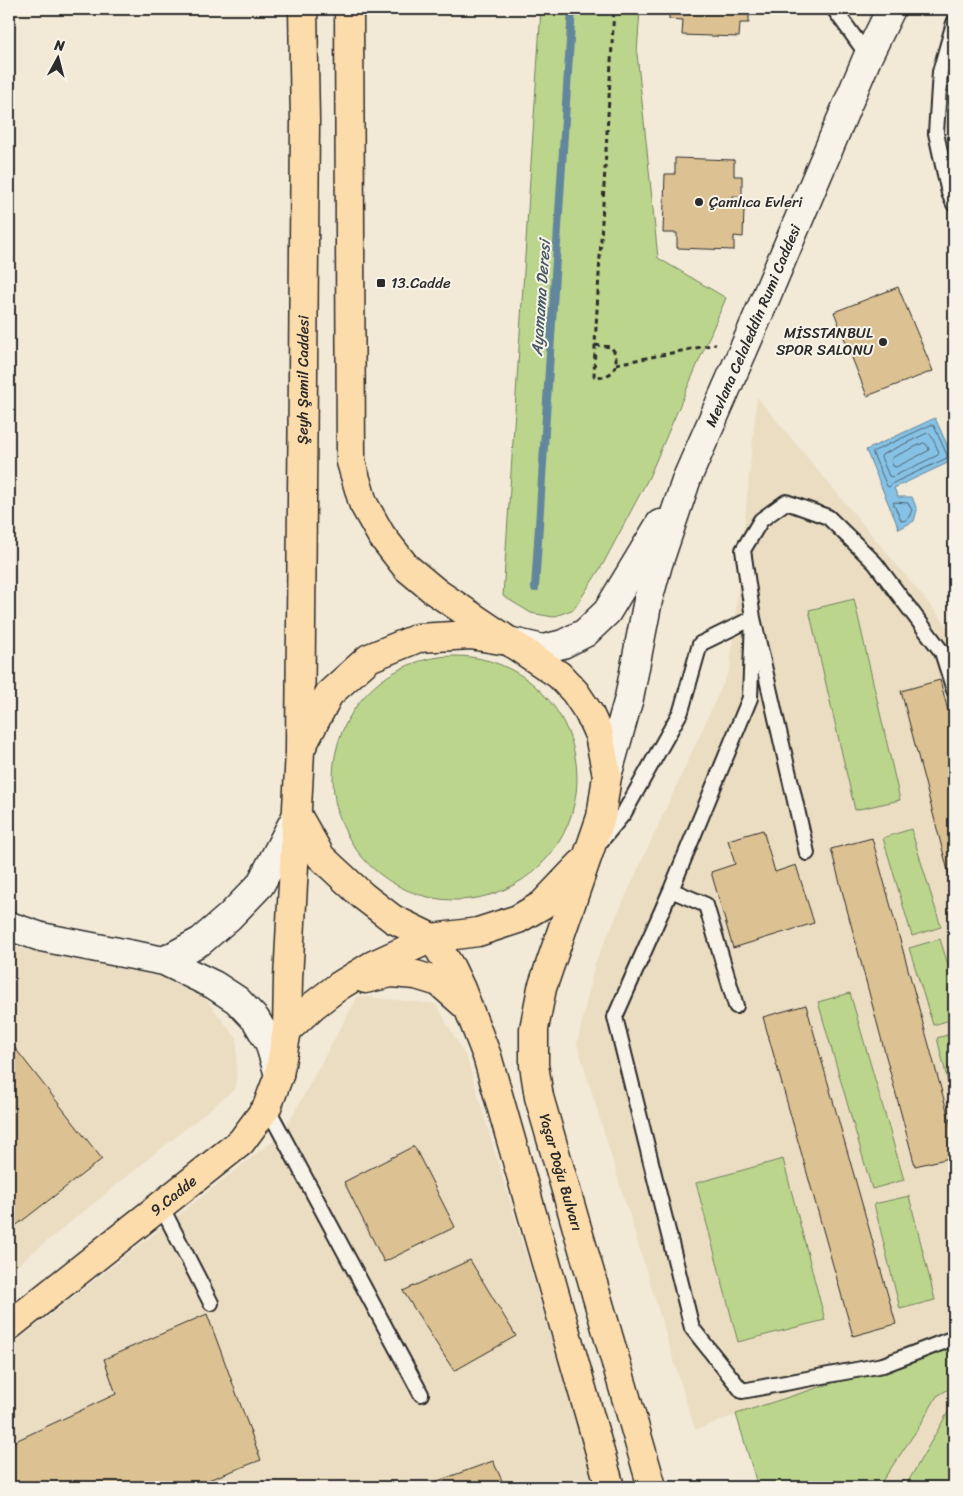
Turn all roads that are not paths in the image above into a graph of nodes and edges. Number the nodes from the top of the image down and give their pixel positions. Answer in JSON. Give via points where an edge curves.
{"nodes":[{"id":1,"x":303,"y":9,"type":"edge"},
{"id":2,"x":349,"y":9,"type":"edge"},
{"id":3,"x":834,"y":9,"type":"edge"},
{"id":4,"x":891,"y":9,"type":"edge"},
{"id":5,"x":954,"y":23,"type":"edge"},
{"id":6,"x":868,"y":56,"type":"junction"},
{"id":7,"x":954,"y":204,"type":"edge"},
{"id":8,"x":687,"y":478,"type":"junction"},
{"id":9,"x":753,"y":618,"type":"junction"},
{"id":10,"x":508,"y":641,"type":"junction"},
{"id":11,"x":954,"y":690,"type":"edge"},
{"id":12,"x":300,"y":751,"type":"junction"},
{"id":13,"x":607,"y":776,"type":"junction"},
{"id":14,"x":297,"y":815,"type":"junction"},
{"id":15,"x":807,"y":852,"type":"dead end"},
{"id":16,"x":588,"y":856,"type":"junction"},
{"id":17,"x":671,"y":890,"type":"junction"},
{"id":18,"x":9,"y":926,"type":"edge"},
{"id":19,"x":432,"y":938,"type":"junction"},
{"id":20,"x":164,"y":961,"type":"junction"},
{"id":21,"x":342,"y":985,"type":"junction"},
{"id":22,"x":736,"y":1006,"type":"dead end"},
{"id":23,"x":468,"y":1007,"type":"junction"},
{"id":24,"x":286,"y":1030,"type":"junction"},
{"id":25,"x":279,"y":1075,"type":"junction"},
{"id":26,"x":267,"y":1107,"type":"junction"},
{"id":27,"x":161,"y":1206,"type":"junction"},
{"id":28,"x":211,"y":1303,"type":"dead end"},
{"id":29,"x":12,"y":1317,"type":"edge"},
{"id":30,"x":954,"y":1338,"type":"edge"},
{"id":31,"x":421,"y":1394,"type":"dead end"},
{"id":32,"x":610,"y":1487,"type":"edge"},
{"id":33,"x":652,"y":1487,"type":"edge"}],
"edges":[{"from":1,"to":12,"type":"main road","name":"Şeyh Şamil Caddesi"},
{"from":2,"to":10,"type":"main road","via":[[351,462],[363,503],[381,535],[406,567],[436,592]]},
{"from":3,"to":6,"type":"lane"},
{"from":4,"to":6,"type":"street","name":"Mevlana Celaleddin Rumi Caddesi"},
{"from":5,"to":7,"type":"lane","via":[[940,72],[936,133]]},
{"from":6,"to":8,"type":"street","name":"Mevlana Celaleddin Rumi Caddesi"},
{"from":8,"to":10,"type":"street","via":[[608,612],[585,633],[543,649]]},
{"from":8,"to":13,"type":"street","via":[[658,564],[629,698]]},
{"from":9,"to":11,"type":"lane","via":[[743,550],[761,520],[786,502],[828,517],[875,563],[942,652]]},
{"from":9,"to":15,"type":"lane"},
{"from":9,"to":16,"type":"lane","via":[[700,644],[681,711],[624,813]]},
{"from":9,"to":17,"type":"lane","via":[[750,698]]},
{"from":10,"to":12,"type":"main road","via":[[471,635],[418,638],[369,658],[329,694]]},
{"from":10,"to":13,"type":"main road","name":"Yaşar Doğu Bulvarı","via":[[559,675],[575,692],[599,735]]},
{"from":12,"to":14,"type":"main road","name":"Şeyh Şamil Caddesi"},
{"from":13,"to":16,"type":"main road","name":"Yaşar Doğu Bulvarı","via":[[601,817]]},
{"from":14,"to":19,"type":"main road","via":[[320,857],[393,919]]},
{"from":14,"to":20,"type":"street","via":[[260,885],[201,941]]},
{"from":14,"to":24,"type":"main road","name":"9.Cadde"},
{"from":16,"to":19,"type":"main road","via":[[542,905],[518,919],[478,932]]},
{"from":16,"to":33,"type":"main road","name":"Yaşar Doğu Bulvarı","via":[[542,988],[534,1029],[534,1066],[538,1097]]},
{"from":17,"to":22,"type":"lane","via":[[706,905]]},
{"from":17,"to":30,"type":"lane","via":[[616,1017],[692,1328],[742,1391],[883,1365]]},
{"from":18,"to":20,"type":"street","via":[[41,937]]},
{"from":19,"to":21,"type":"main road"},
{"from":19,"to":23,"type":"main road","via":[[451,968]]},
{"from":20,"to":25,"type":"street","via":[[238,1000],[256,1020],[269,1042]]},
{"from":21,"to":23,"type":"main road","via":[[391,973],[416,975],[439,982]]},
{"from":21,"to":24,"type":"main road"},
{"from":23,"to":32,"type":"main road","via":[[507,1123]]},
{"from":24,"to":25,"type":"main road","name":"9.Cadde"},
{"from":25,"to":26,"type":"main road","name":"9.Cadde"},
{"from":26,"to":27,"type":"main road","name":"9.Cadde","via":[[242,1142]]},
{"from":26,"to":31,"type":"lane"},
{"from":27,"to":28,"type":"lane"},
{"from":27,"to":29,"type":"main road","name":"9.Cadde"}]}
